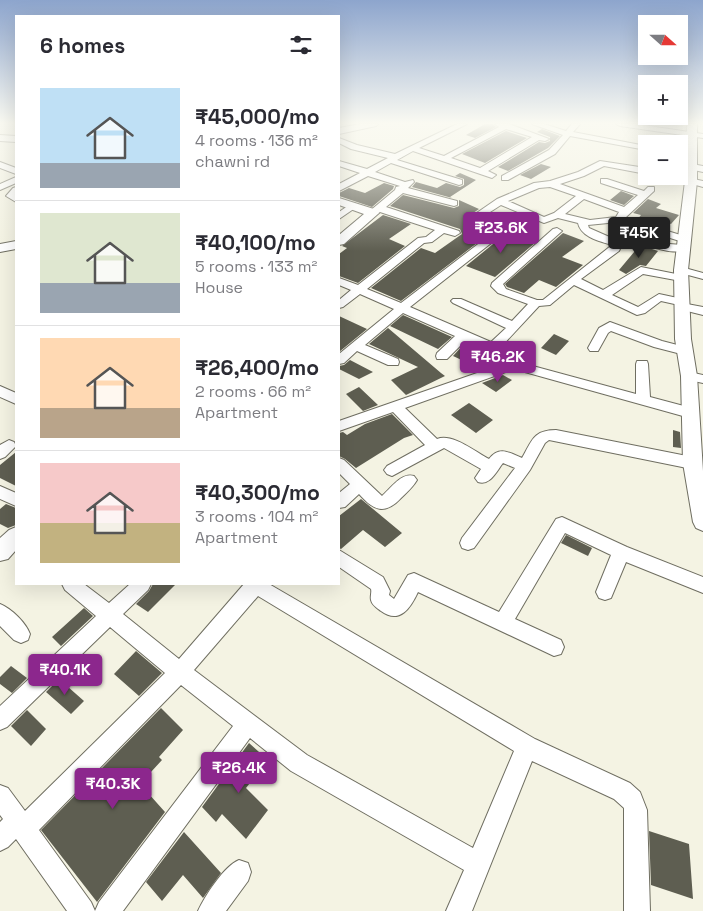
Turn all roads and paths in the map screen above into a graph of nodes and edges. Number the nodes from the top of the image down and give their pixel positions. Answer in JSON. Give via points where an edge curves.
{"nodes":[{"id":1,"x":624,"y":166,"type":"edge"},
{"id":2,"x":350,"y":167,"type":"edge"},
{"id":3,"x":378,"y":167,"type":"edge"},
{"id":4,"x":413,"y":167,"type":"edge"},
{"id":5,"x":467,"y":167,"type":"edge"},
{"id":6,"x":496,"y":167,"type":"edge"},
{"id":7,"x":526,"y":167,"type":"edge"},
{"id":8,"x":596,"y":167,"type":"edge"},
{"id":9,"x":693,"y":170,"type":"edge"},
{"id":10,"x":423,"y":171,"type":"junction"},
{"id":11,"x":366,"y":173,"type":"junction"},
{"id":12,"x":487,"y":173,"type":"junction"},
{"id":13,"x":505,"y":178,"type":"dead end"},
{"id":14,"x":15,"y":180,"type":"edge"},
{"id":15,"x":458,"y":182,"type":"dead end"},
{"id":16,"x":551,"y":184,"type":"junction"},
{"id":17,"x":1,"y":187,"type":"edge"},
{"id":18,"x":340,"y":187,"type":"edge"},
{"id":19,"x":402,"y":187,"type":"junction"},
{"id":20,"x":15,"y":194,"type":"edge"},
{"id":21,"x":583,"y":196,"type":"junction"},
{"id":22,"x":500,"y":201,"type":"junction"},
{"id":23,"x":340,"y":202,"type":"edge"},
{"id":24,"x":454,"y":203,"type":"dead end"},
{"id":25,"x":352,"y":206,"type":"junction"},
{"id":26,"x":376,"y":210,"type":"junction"},
{"id":27,"x":340,"y":215,"type":"edge"},
{"id":28,"x":557,"y":215,"type":"junction"},
{"id":29,"x":622,"y":215,"type":"junction"},
{"id":30,"x":470,"y":221,"type":"dead end"},
{"id":31,"x":582,"y":221,"type":"junction"},
{"id":32,"x":506,"y":227,"type":"dead end"},
{"id":33,"x":442,"y":229,"type":"junction"},
{"id":34,"x":557,"y":231,"type":"dead end"},
{"id":35,"x":455,"y":233,"type":"dead end"},
{"id":36,"x":340,"y":240,"type":"edge"},
{"id":37,"x":618,"y":242,"type":"junction"},
{"id":38,"x":682,"y":244,"type":"junction"},
{"id":39,"x":15,"y":246,"type":"edge"},
{"id":40,"x":0,"y":248,"type":"edge"},
{"id":41,"x":681,"y":274,"type":"junction"},
{"id":42,"x":703,"y":276,"type":"edge"},
{"id":43,"x":573,"y":280,"type":"junction"},
{"id":44,"x":340,"y":281,"type":"edge"},
{"id":45,"x":360,"y":290,"type":"junction"},
{"id":46,"x":604,"y":295,"type":"junction"},
{"id":47,"x":457,"y":301,"type":"dead end"},
{"id":48,"x":536,"y":303,"type":"junction"},
{"id":49,"x":340,"y":304,"type":"edge"},
{"id":50,"x":683,"y":304,"type":"junction"},
{"id":51,"x":402,"y":308,"type":"junction"},
{"id":52,"x":703,"y":311,"type":"edge"},
{"id":53,"x":514,"y":327,"type":"junction"},
{"id":54,"x":464,"y":335,"type":"junction"},
{"id":55,"x":356,"y":346,"type":"junction"},
{"id":56,"x":493,"y":348,"type":"junction"},
{"id":57,"x":594,"y":348,"type":"dead end"},
{"id":58,"x":685,"y":351,"type":"junction"},
{"id":59,"x":442,"y":356,"type":"dead end"},
{"id":60,"x":340,"y":359,"type":"edge"},
{"id":61,"x":392,"y":362,"type":"dead end"},
{"id":62,"x":642,"y":364,"type":"dead end"},
{"id":63,"x":513,"y":365,"type":"junction"},
{"id":64,"x":696,"y":378,"type":"edge"},
{"id":65,"x":1,"y":392,"type":"edge"},
{"id":66,"x":15,"y":399,"type":"edge"},
{"id":67,"x":643,"y":400,"type":"junction"},
{"id":68,"x":395,"y":406,"type":"junction"},
{"id":69,"x":690,"y":413,"type":"junction"},
{"id":70,"x":340,"y":426,"type":"edge"},
{"id":71,"x":435,"y":446,"type":"junction"},
{"id":72,"x":692,"y":464,"type":"junction"},
{"id":73,"x":340,"y":465,"type":"edge"},
{"id":74,"x":525,"y":466,"type":"junction"},
{"id":75,"x":392,"y":470,"type":"dead end"},
{"id":76,"x":409,"y":480,"type":"dead end"},
{"id":77,"x":360,"y":484,"type":"junction"},
{"id":78,"x":0,"y":492,"type":"edge"},
{"id":79,"x":15,"y":500,"type":"edge"},
{"id":80,"x":340,"y":501,"type":"edge"},
{"id":81,"x":702,"y":514,"type":"edge"},
{"id":82,"x":468,"y":543,"type":"dead end"},
{"id":83,"x":621,"y":552,"type":"junction"},
{"id":84,"x":340,"y":559,"type":"edge"},
{"id":85,"x":72,"y":585,"type":"edge"},
{"id":86,"x":141,"y":585,"type":"edge"},
{"id":87,"x":254,"y":585,"type":"edge"},
{"id":88,"x":257,"y":585,"type":"edge"},
{"id":89,"x":703,"y":585,"type":"edge"},
{"id":90,"x":605,"y":592,"type":"dead end"},
{"id":91,"x":0,"y":613,"type":"edge"},
{"id":92,"x":110,"y":615,"type":"junction"},
{"id":93,"x":503,"y":622,"type":"junction"},
{"id":94,"x":21,"y":634,"type":"dead end"},
{"id":95,"x":554,"y":647,"type":"dead end"},
{"id":96,"x":180,"y":672,"type":"junction"},
{"id":97,"x":0,"y":720,"type":"edge"},
{"id":98,"x":248,"y":722,"type":"junction"},
{"id":99,"x":528,"y":747,"type":"junction"},
{"id":100,"x":0,"y":796,"type":"edge"},
{"id":101,"x":21,"y":825,"type":"junction"},
{"id":102,"x":0,"y":839,"type":"edge"},
{"id":103,"x":479,"y":865,"type":"junction"},
{"id":104,"x":239,"y":872,"type":"dead end"},
{"id":105,"x":82,"y":911,"type":"edge"},
{"id":106,"x":108,"y":911,"type":"edge"},
{"id":107,"x":211,"y":911,"type":"edge"},
{"id":108,"x":460,"y":911,"type":"edge"},
{"id":109,"x":637,"y":911,"type":"edge"}],
"edges":[{"from":1,"to":29,"type":"street","via":[[602,183],[648,191]]},
{"from":2,"to":11,"type":"street"},
{"from":3,"to":11,"type":"street"},
{"from":4,"to":10,"type":"street"},
{"from":5,"to":12,"type":"street"},
{"from":6,"to":12,"type":"street"},
{"from":7,"to":13,"type":"street"},
{"from":8,"to":16,"type":"street"},
{"from":9,"to":38,"type":"street"},
{"from":10,"to":12,"type":"street","via":[[431,167],[465,176]]},
{"from":10,"to":15,"type":"street"},
{"from":10,"to":19,"type":"street"},
{"from":11,"to":18,"type":"street"},
{"from":11,"to":19,"type":"street"},
{"from":14,"to":17,"type":"street"},
{"from":16,"to":21,"type":"street"},
{"from":16,"to":22,"type":"street","via":[[537,185]]},
{"from":17,"to":20,"type":"street"},
{"from":19,"to":24,"type":"street"},
{"from":19,"to":26,"type":"street"},
{"from":21,"to":28,"type":"street"},
{"from":21,"to":29,"type":"street"},
{"from":22,"to":28,"type":"street","via":[[542,220]]},
{"from":22,"to":30,"type":"street"},
{"from":23,"to":25,"type":"street"},
{"from":25,"to":26,"type":"street"},
{"from":25,"to":27,"type":"street"},
{"from":26,"to":33,"type":"street"},
{"from":26,"to":36,"type":"street"},
{"from":28,"to":31,"type":"street"},
{"from":29,"to":31,"type":"street","via":[[601,222]]},
{"from":29,"to":38,"type":"street"},
{"from":31,"to":37,"type":"street","via":[[588,232]]},
{"from":32,"to":51,"type":"street"},
{"from":33,"to":35,"type":"street"},
{"from":33,"to":45,"type":"street","via":[[428,240],[422,240]]},
{"from":34,"to":48,"type":"street","via":[[498,283],[502,291]]},
{"from":37,"to":38,"type":"street","via":[[628,238],[657,246]]},
{"from":37,"to":43,"type":"street","via":[[615,249]]},
{"from":38,"to":41,"type":"street"},
{"from":39,"to":40,"type":"street"},
{"from":41,"to":42,"type":"street"},
{"from":41,"to":46,"type":"street","via":[[641,270]]},
{"from":41,"to":50,"type":"street"},
{"from":43,"to":46,"type":"street"},
{"from":43,"to":48,"type":"street","via":[[546,303]]},
{"from":44,"to":45,"type":"street"},
{"from":45,"to":49,"type":"street"},
{"from":45,"to":51,"type":"street"},
{"from":46,"to":50,"type":"street","via":[[637,311],[659,297]]},
{"from":47,"to":53,"type":"street"},
{"from":48,"to":53,"type":"street"},
{"from":50,"to":52,"type":"street"},
{"from":50,"to":58,"type":"street"},
{"from":51,"to":54,"type":"street"},
{"from":51,"to":55,"type":"street"},
{"from":53,"to":56,"type":"street"},
{"from":54,"to":56,"type":"street"},
{"from":54,"to":59,"type":"street"},
{"from":55,"to":60,"type":"street"},
{"from":55,"to":61,"type":"street"},
{"from":56,"to":63,"type":"street"},
{"from":57,"to":58,"type":"street","via":[[607,326],[630,340]]},
{"from":58,"to":64,"type":"street"},
{"from":62,"to":67,"type":"street"},
{"from":63,"to":67,"type":"street"},
{"from":63,"to":68,"type":"street"},
{"from":64,"to":69,"type":"street"},
{"from":65,"to":66,"type":"street"},
{"from":67,"to":69,"type":"street"},
{"from":68,"to":70,"type":"street"},
{"from":68,"to":71,"type":"street"},
{"from":69,"to":72,"type":"street"},
{"from":71,"to":74,"type":"street","via":[[446,442],[487,473],[502,456]]},
{"from":71,"to":75,"type":"street"},
{"from":72,"to":74,"type":"street","via":[[551,434],[540,439]]},
{"from":72,"to":81,"type":"street"},
{"from":73,"to":77,"type":"street"},
{"from":74,"to":82,"type":"street"},
{"from":76,"to":77,"type":"street","via":[[383,504]]},
{"from":77,"to":80,"type":"street"},
{"from":78,"to":79,"type":"street"},
{"from":83,"to":89,"type":"street"},
{"from":83,"to":90,"type":"street"},
{"from":83,"to":93,"type":"street","via":[[562,524]]},
{"from":84,"to":93,"type":"street","via":[[377,583],[382,591],[379,598],[393,608],[402,604],[414,581]]},
{"from":85,"to":92,"type":"street"},
{"from":86,"to":92,"type":"street"},
{"from":87,"to":96,"type":"street"},
{"from":88,"to":99,"type":"street"},
{"from":91,"to":94,"type":"street"},
{"from":92,"to":96,"type":"street"},
{"from":92,"to":97,"type":"street"},
{"from":93,"to":95,"type":"street"},
{"from":96,"to":98,"type":"street"},
{"from":96,"to":101,"type":"street"},
{"from":98,"to":103,"type":"street","via":[[299,763]]},
{"from":98,"to":106,"type":"street"},
{"from":99,"to":103,"type":"street"},
{"from":99,"to":109,"type":"street","via":[[622,791],[632,800],[636,810]]},
{"from":100,"to":101,"type":"street"},
{"from":101,"to":102,"type":"street"},
{"from":101,"to":105,"type":"street"},
{"from":103,"to":108,"type":"street"},
{"from":104,"to":107,"type":"street"}]}
